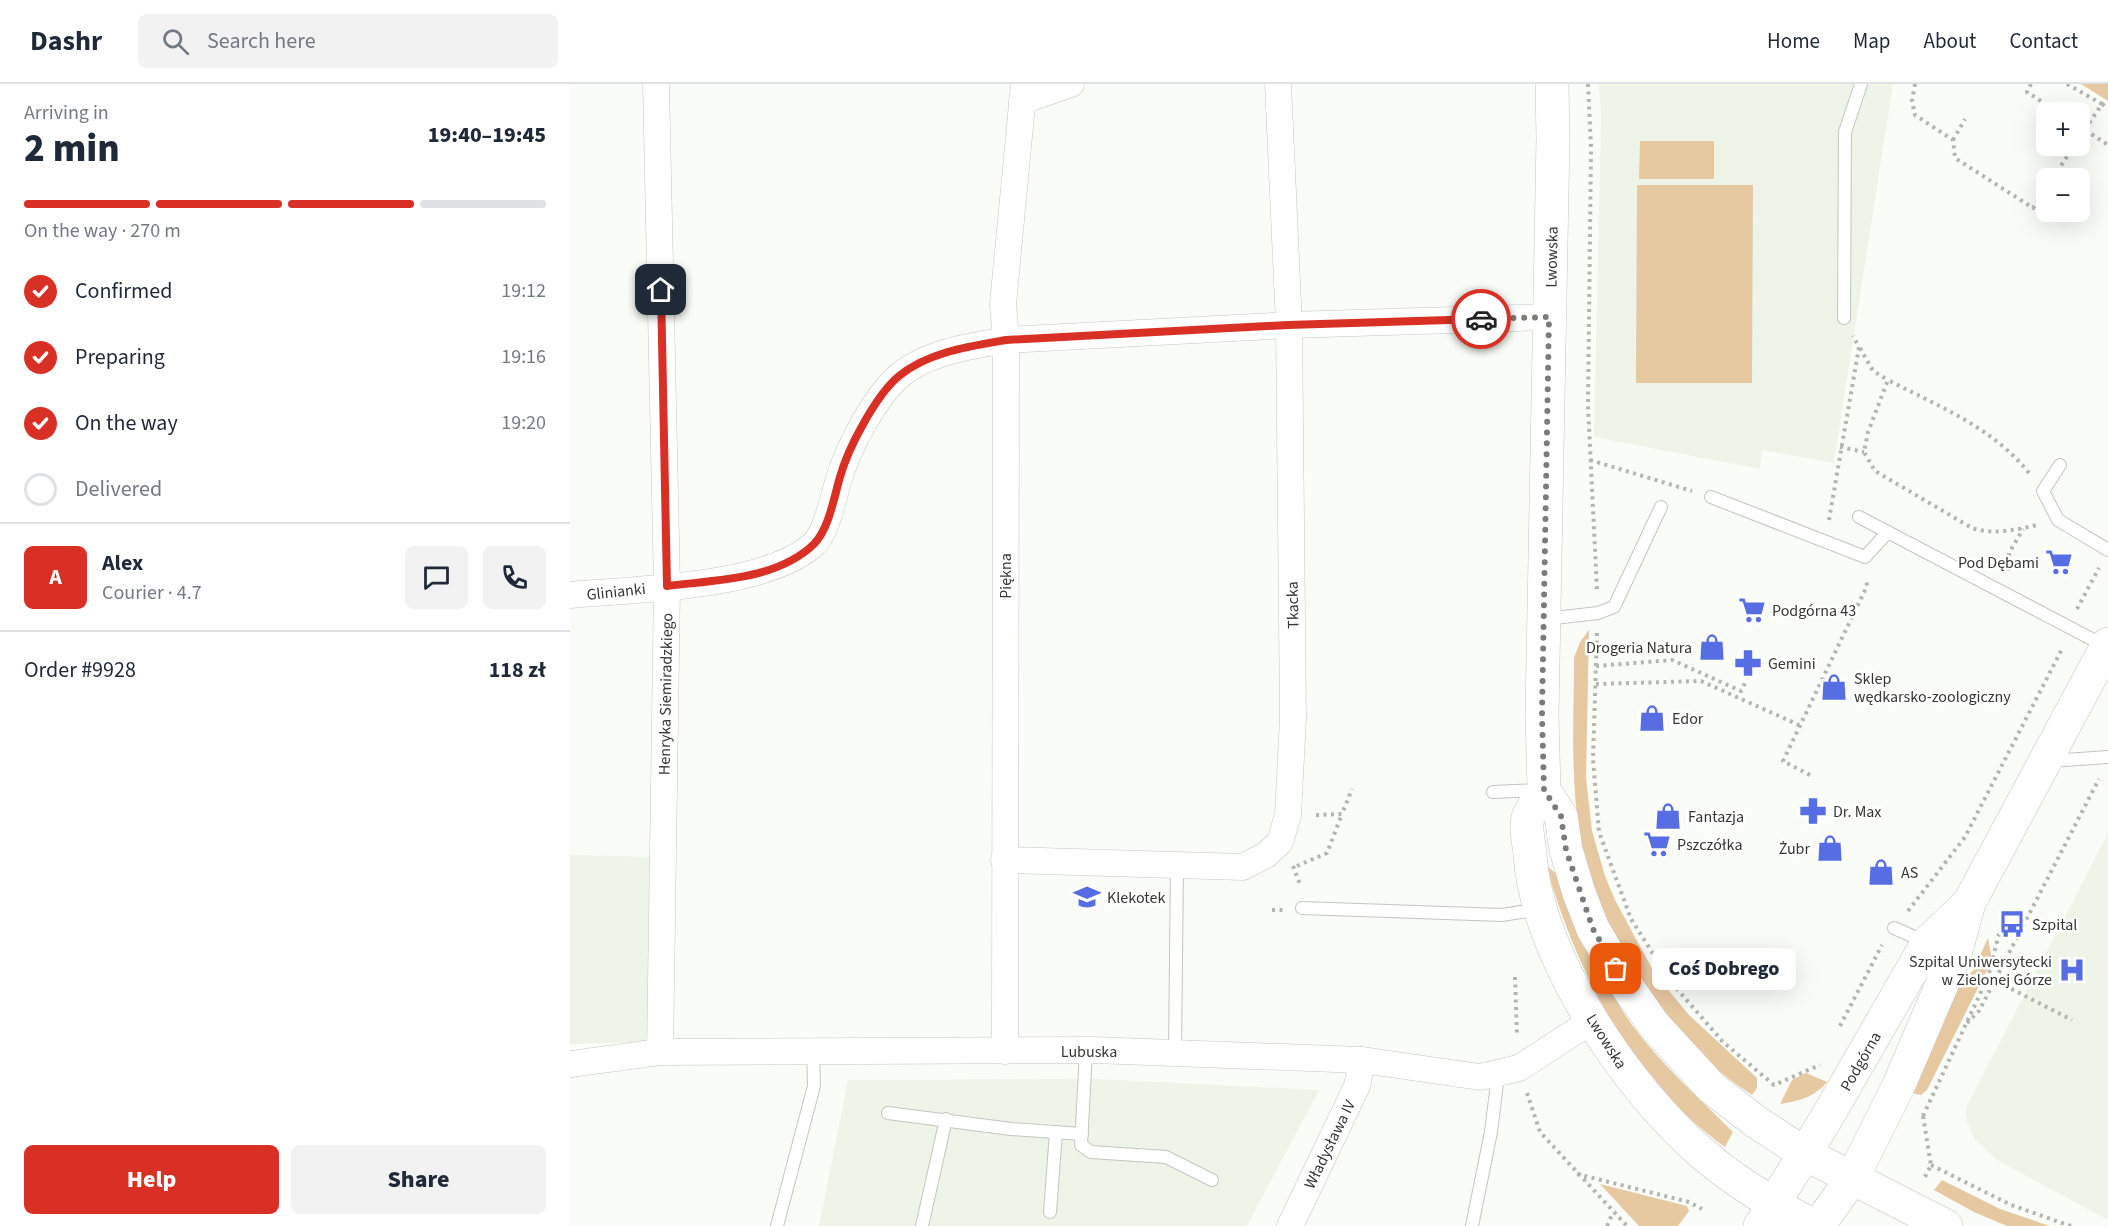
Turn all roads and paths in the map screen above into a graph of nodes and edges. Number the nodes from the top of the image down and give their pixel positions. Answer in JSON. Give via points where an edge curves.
{"nodes":[{"id":1,"x":656,"y":84,"type":"edge"},
{"id":2,"x":1071,"y":84,"type":"edge"},
{"id":3,"x":1278,"y":84,"type":"edge"},
{"id":4,"x":1552,"y":84,"type":"edge"},
{"id":5,"x":1588,"y":84,"type":"edge"},
{"id":6,"x":1861,"y":84,"type":"edge"},
{"id":7,"x":1915,"y":84,"type":"edge"},
{"id":8,"x":2031,"y":84,"type":"edge"},
{"id":9,"x":2067,"y":84,"type":"edge"},
{"id":10,"x":1023,"y":93,"type":"edge"},
{"id":11,"x":2042,"y":102,"type":"edge"},
{"id":12,"x":2102,"y":104,"type":"junction"},
{"id":13,"x":2108,"y":108,"type":"edge"},
{"id":14,"x":1965,"y":119,"type":"dead end"},
{"id":15,"x":2090,"y":122,"type":"edge"},
{"id":16,"x":2090,"y":133,"type":"edge"},
{"id":17,"x":1953,"y":140,"type":"junction"},
{"id":18,"x":2108,"y":145,"type":"edge"},
{"id":19,"x":2036,"y":204,"type":"edge"},
{"id":20,"x":1549,"y":317,"type":"junction"},
{"id":21,"x":1844,"y":318,"type":"joint"},
{"id":22,"x":1288,"y":325,"type":"junction"},
{"id":23,"x":1006,"y":340,"type":"junction"},
{"id":24,"x":1859,"y":347,"type":"junction"},
{"id":25,"x":1888,"y":380,"type":"junction"},
{"id":26,"x":1840,"y":447,"type":"junction"},
{"id":27,"x":1864,"y":452,"type":"junction"},
{"id":28,"x":1590,"y":460,"type":"junction"},
{"id":29,"x":2060,"y":465,"type":"dead end"},
{"id":30,"x":2043,"y":490,"type":"junction"},
{"id":31,"x":1692,"y":491,"type":"dead end"},
{"id":32,"x":1711,"y":497,"type":"dead end"},
{"id":33,"x":1661,"y":507,"type":"dead end"},
{"id":34,"x":1859,"y":516,"type":"dead end"},
{"id":35,"x":2058,"y":520,"type":"junction"},
{"id":36,"x":1888,"y":532,"type":"junction"},
{"id":37,"x":1825,"y":542,"type":"junction"},
{"id":38,"x":2108,"y":550,"type":"edge"},
{"id":39,"x":667,"y":586,"type":"junction"},
{"id":40,"x":1867,"y":586,"type":"dead end"},
{"id":41,"x":570,"y":595,"type":"edge"},
{"id":42,"x":1598,"y":613,"type":"junction"},
{"id":43,"x":1543,"y":619,"type":"junction"},
{"id":44,"x":2107,"y":645,"type":"edge"},
{"id":45,"x":1596,"y":666,"type":"junction"},
{"id":46,"x":2052,"y":669,"type":"dead end"},
{"id":47,"x":1747,"y":679,"type":"dead end"},
{"id":48,"x":1596,"y":684,"type":"junction"},
{"id":49,"x":1799,"y":725,"type":"junction"},
{"id":50,"x":2106,"y":758,"type":"edge"},
{"id":51,"x":2043,"y":761,"type":"junction"},
{"id":52,"x":1810,"y":775,"type":"dead end"},
{"id":53,"x":1352,"y":789,"type":"dead end"},
{"id":54,"x":1544,"y":790,"type":"junction"},
{"id":55,"x":1493,"y":792,"type":"dead end"},
{"id":56,"x":1342,"y":814,"type":"junction"},
{"id":57,"x":1318,"y":815,"type":"dead end"},
{"id":58,"x":1004,"y":860,"type":"junction"},
{"id":59,"x":1177,"y":865,"type":"junction"},
{"id":60,"x":1302,"y":890,"type":"dead end"},
{"id":61,"x":1302,"y":908,"type":"dead end"},
{"id":62,"x":1540,"y":909,"type":"junction"},
{"id":63,"x":1894,"y":928,"type":"junction"},
{"id":64,"x":2000,"y":930,"type":"dead end"},
{"id":65,"x":1941,"y":948,"type":"junction"},
{"id":66,"x":1515,"y":977,"type":"dead end"},
{"id":67,"x":1998,"y":982,"type":"dead end"},
{"id":68,"x":1593,"y":1020,"type":"junction"},
{"id":69,"x":2072,"y":1020,"type":"dead end"},
{"id":70,"x":1967,"y":1023,"type":"junction"},
{"id":71,"x":1835,"y":1036,"type":"dead end"},
{"id":72,"x":813,"y":1050,"type":"junction"},
{"id":73,"x":1005,"y":1051,"type":"junction"},
{"id":74,"x":1086,"y":1051,"type":"junction"},
{"id":75,"x":660,"y":1052,"type":"junction"},
{"id":76,"x":1175,"y":1052,"type":"junction"},
{"id":77,"x":1825,"y":1056,"type":"dead end"},
{"id":78,"x":1362,"y":1060,"type":"junction"},
{"id":79,"x":570,"y":1064,"type":"edge"},
{"id":80,"x":1509,"y":1071,"type":"junction"},
{"id":81,"x":888,"y":1113,"type":"dead end"},
{"id":82,"x":1915,"y":1113,"type":"dead end"},
{"id":83,"x":1923,"y":1116,"type":"junction"},
{"id":84,"x":946,"y":1119,"type":"junction"},
{"id":85,"x":1056,"y":1132,"type":"junction"},
{"id":86,"x":1082,"y":1134,"type":"junction"},
{"id":87,"x":1805,"y":1154,"type":"junction"},
{"id":88,"x":1931,"y":1165,"type":"junction"},
{"id":89,"x":1576,"y":1174,"type":"junction"},
{"id":90,"x":1853,"y":1177,"type":"junction"},
{"id":91,"x":1212,"y":1180,"type":"dead end"},
{"id":92,"x":1923,"y":1182,"type":"dead end"},
{"id":93,"x":1702,"y":1209,"type":"dead end"},
{"id":94,"x":1050,"y":1212,"type":"dead end"},
{"id":95,"x":1613,"y":1212,"type":"junction"},
{"id":96,"x":1767,"y":1215,"type":"edge"},
{"id":97,"x":777,"y":1226,"type":"edge"},
{"id":98,"x":922,"y":1226,"type":"edge"},
{"id":99,"x":1290,"y":1226,"type":"edge"},
{"id":100,"x":1472,"y":1226,"type":"edge"},
{"id":101,"x":1606,"y":1226,"type":"edge"},
{"id":102,"x":1627,"y":1226,"type":"edge"},
{"id":103,"x":1816,"y":1226,"type":"edge"},
{"id":104,"x":1946,"y":1226,"type":"edge"},
{"id":105,"x":2072,"y":1226,"type":"edge"}],
"edges":[{"from":1,"to":39,"type":"street","name":"Henryka Siemiradzkiego"},
{"from":2,"to":10,"type":"street","name":"Piękna"},
{"from":3,"to":22,"type":"street","name":"Tkacka"},
{"from":4,"to":20,"type":"street","name":"Lwowska"},
{"from":5,"to":28,"type":"path"},
{"from":6,"to":21,"type":"lane","via":[[1845,132]]},
{"from":7,"to":17,"type":"path","via":[[1915,115]]},
{"from":8,"to":11,"type":"path","via":[[2027,92]]},
{"from":9,"to":12,"type":"path"},
{"from":10,"to":23,"type":"street","name":"Piękna","via":[[1003,304]]},
{"from":12,"to":13,"type":"path"},
{"from":12,"to":15,"type":"path"},
{"from":14,"to":17,"type":"path"},
{"from":16,"to":18,"type":"path"},
{"from":17,"to":19,"type":"path","via":[[1955,158],[2033,208]]},
{"from":20,"to":22,"type":"street","name":"Glinianki"},
{"from":20,"to":43,"type":"street","name":"Lwowska"},
{"from":21,"to":24,"type":"path"},
{"from":22,"to":23,"type":"street","name":"Glinianki"},
{"from":22,"to":59,"type":"street","name":"Tkacka","via":[[1293,712],[1287,818],[1280,842],[1243,867]]},
{"from":23,"to":39,"type":"street","name":"Glinianki","via":[[964,348],[920,363],[898,376],[869,415],[844,460],[828,518],[815,544],[769,569],[735,578]]},
{"from":23,"to":58,"type":"street","name":"Piękna"},
{"from":24,"to":25,"type":"path","via":[[1873,371]]},
{"from":24,"to":26,"type":"path"},
{"from":25,"to":27,"type":"path"},
{"from":25,"to":30,"type":"path","via":[[1961,415],[1991,435],[2016,456]]},
{"from":26,"to":27,"type":"path"},
{"from":26,"to":37,"type":"path"},
{"from":27,"to":35,"type":"path","via":[[1875,471],[1984,532],[2017,530]]},
{"from":28,"to":31,"type":"path"},
{"from":28,"to":42,"type":"path"},
{"from":29,"to":30,"type":"lane"},
{"from":30,"to":35,"type":"lane"},
{"from":32,"to":37,"type":"lane"},
{"from":33,"to":42,"type":"lane","via":[[1614,607]]},
{"from":34,"to":36,"type":"lane"},
{"from":35,"to":38,"type":"lane"},
{"from":36,"to":37,"type":"lane","via":[[1864,557]]},
{"from":36,"to":44,"type":"lane"},
{"from":39,"to":41,"type":"street","name":"Glinianki"},
{"from":39,"to":75,"type":"street","name":"Henryka Siemiradzkiego"},
{"from":40,"to":49,"type":"path"},
{"from":42,"to":43,"type":"lane"},
{"from":42,"to":45,"type":"path"},
{"from":43,"to":54,"type":"street","name":"Lwowska"},
{"from":44,"to":51,"type":"street","name":"Podgórna"},
{"from":45,"to":47,"type":"path","via":[[1672,660],[1741,691]]},
{"from":45,"to":48,"type":"path"},
{"from":46,"to":63,"type":"path","via":[[1965,837]]},
{"from":48,"to":49,"type":"path","via":[[1701,681]]},
{"from":48,"to":77,"type":"path","via":[[1593,759],[1599,832],[1631,919],[1671,982],[1723,1042],[1774,1084],[1820,1066]]},
{"from":49,"to":52,"type":"path","via":[[1783,761]]},
{"from":50,"to":51,"type":"lane"},
{"from":50,"to":70,"type":"path","via":[[2098,783],[2035,908],[1979,1011]]},
{"from":51,"to":65,"type":"street","name":"Podgórna","via":[[1969,903]]},
{"from":53,"to":56,"type":"path"},
{"from":54,"to":55,"type":"lane"},
{"from":54,"to":62,"type":"street","name":"Lwowska","via":[[1527,819]]},
{"from":54,"to":87,"type":"street","via":[[1561,816],[1566,850],[1593,929],[1654,1025],[1712,1088]]},
{"from":56,"to":57,"type":"path"},
{"from":56,"to":60,"type":"path","via":[[1327,853],[1295,870]]},
{"from":58,"to":59,"type":"street","name":"Tkacka"},
{"from":58,"to":73,"type":"street","name":"Piękna"},
{"from":59,"to":76,"type":"lane"},
{"from":61,"to":62,"type":"lane","via":[[1502,915]]},
{"from":62,"to":68,"type":"street","name":"Lwowska","via":[[1558,955]]},
{"from":63,"to":65,"type":"lane"},
{"from":63,"to":71,"type":"path","via":[[1874,956]]},
{"from":64,"to":70,"type":"path","via":[[1989,978]]},
{"from":65,"to":87,"type":"street","name":"Podgórna"},
{"from":65,"to":90,"type":"street","name":"Podgórna","via":[[1898,1087]]},
{"from":66,"to":80,"type":"path"},
{"from":67,"to":69,"type":"path"},
{"from":68,"to":80,"type":"street"},
{"from":68,"to":96,"type":"street","name":"Lwowska","via":[[1617,1062],[1686,1138]]},
{"from":70,"to":83,"type":"path"},
{"from":72,"to":73,"type":"street","name":"Lubuska"},
{"from":72,"to":75,"type":"street","name":"Lubuska"},
{"from":72,"to":97,"type":"lane","via":[[814,1086]]},
{"from":73,"to":74,"type":"street","name":"Lubuska"},
{"from":74,"to":76,"type":"street","name":"Lubuska"},
{"from":74,"to":86,"type":"lane"},
{"from":75,"to":79,"type":"street","name":"Lubuska"},
{"from":76,"to":78,"type":"street","name":"Lubuska"},
{"from":78,"to":80,"type":"street","name":"Lubuska","via":[[1480,1077]]},
{"from":78,"to":99,"type":"street","name":"Władysława IV","via":[[1357,1086]]},
{"from":80,"to":89,"type":"path","via":[[1540,1132]]},
{"from":80,"to":100,"type":"lane","via":[[1491,1132]]},
{"from":81,"to":84,"type":"lane"},
{"from":82,"to":83,"type":"path"},
{"from":83,"to":88,"type":"path"},
{"from":84,"to":85,"type":"lane"},
{"from":84,"to":98,"type":"lane"},
{"from":85,"to":86,"type":"lane"},
{"from":85,"to":94,"type":"lane"},
{"from":86,"to":91,"type":"lane","via":[[1082,1145],[1091,1152],[1166,1157]]},
{"from":87,"to":90,"type":"street"},
{"from":87,"to":96,"type":"street","name":"Podgórna"},
{"from":88,"to":92,"type":"path"},
{"from":88,"to":105,"type":"path","via":[[2011,1205]]},
{"from":89,"to":93,"type":"path","via":[[1689,1202]]},
{"from":89,"to":95,"type":"path"},
{"from":90,"to":103,"type":"street","name":"Podgórna"},
{"from":90,"to":104,"type":"street"},
{"from":95,"to":101,"type":"path"},
{"from":95,"to":102,"type":"path"},
{"from":96,"to":103,"type":"street","name":"Lwowska"}]}
